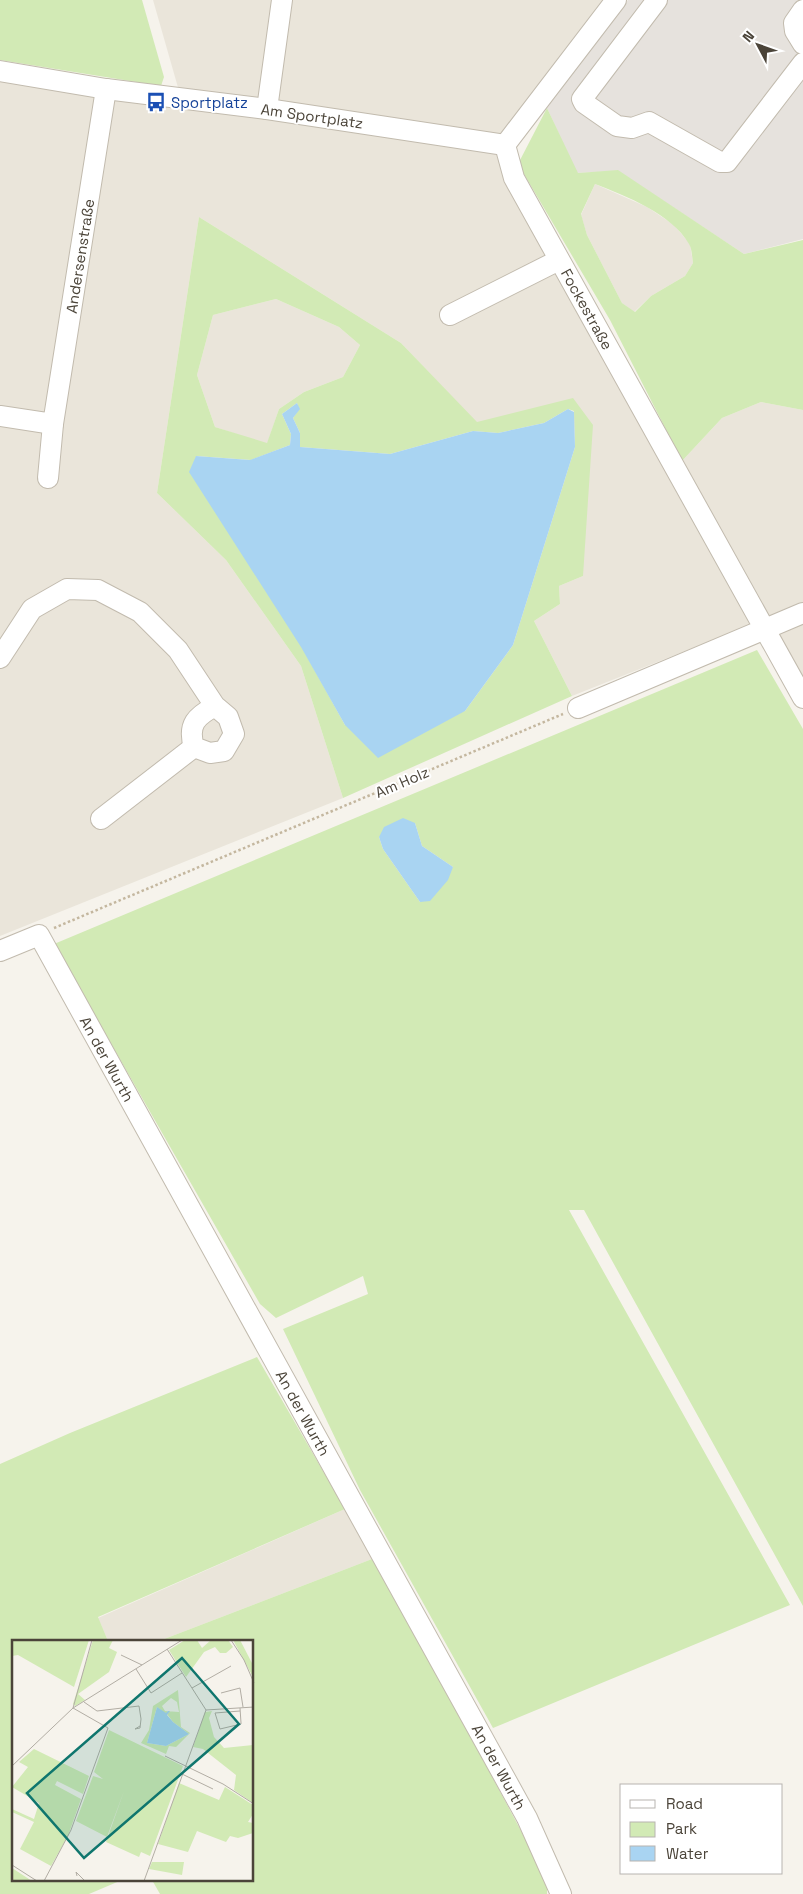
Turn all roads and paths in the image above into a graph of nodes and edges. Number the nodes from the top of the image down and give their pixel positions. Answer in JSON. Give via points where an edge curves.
{"nodes":[{"id":1,"x":282,"y":0,"type":"edge"},
{"id":2,"x":616,"y":0,"type":"edge"},
{"id":3,"x":657,"y":0,"type":"edge"},
{"id":4,"x":803,"y":10,"type":"edge"},
{"id":5,"x":803,"y":44,"type":"edge"},
{"id":6,"x":803,"y":63,"type":"edge"},
{"id":7,"x":0,"y":71,"type":"edge"},
{"id":8,"x":106,"y":89,"type":"junction"},
{"id":9,"x":267,"y":109,"type":"junction"},
{"id":10,"x":506,"y":145,"type":"junction"},
{"id":11,"x":559,"y":260,"type":"junction"},
{"id":12,"x":450,"y":315,"type":"dead end"},
{"id":13,"x":0,"y":416,"type":"edge"},
{"id":14,"x":53,"y":424,"type":"junction"},
{"id":15,"x":48,"y":478,"type":"dead end"},
{"id":16,"x":803,"y":613,"type":"edge"},
{"id":17,"x":764,"y":630,"type":"junction"},
{"id":18,"x":0,"y":658,"type":"edge"},
{"id":19,"x":803,"y":698,"type":"edge"},
{"id":20,"x":215,"y":706,"type":"junction"},
{"id":21,"x":578,"y":708,"type":"joint"},
{"id":22,"x":194,"y":747,"type":"junction"},
{"id":23,"x":100,"y":819,"type":"dead end"},
{"id":24,"x":39,"y":935,"type":"junction"},
{"id":25,"x":0,"y":951,"type":"edge"},
{"id":26,"x":561,"y":1894,"type":"edge"}],
"edges":[{"from":1,"to":9,"type":"street"},
{"from":2,"to":10,"type":"street"},
{"from":3,"to":6,"type":"street","via":[[582,99],[617,126],[632,128],[649,122],[720,162],[726,162]]},
{"from":4,"to":5,"type":"street","via":[[794,23]]},
{"from":7,"to":8,"type":"street","name":"Am Sportplatz"},
{"from":8,"to":9,"type":"street","name":"Am Sportplatz"},
{"from":8,"to":14,"type":"street","name":"Andersenstraße"},
{"from":9,"to":10,"type":"street","name":"Am Sportplatz"},
{"from":10,"to":11,"type":"street","name":"Fockestraße","via":[[514,178]]},
{"from":11,"to":12,"type":"street"},
{"from":11,"to":17,"type":"street","name":"Fockestraße"},
{"from":13,"to":14,"type":"street"},
{"from":14,"to":15,"type":"street","name":"Andersenstraße"},
{"from":16,"to":17,"type":"street"},
{"from":17,"to":19,"type":"street","name":"Fockestraße"},
{"from":17,"to":21,"type":"street"},
{"from":18,"to":20,"type":"street","via":[[32,609],[67,590],[98,590],[140,612],[178,650]]},
{"from":20,"to":22,"type":"street","via":[[200,714],[191,729]]},
{"from":20,"to":22,"type":"street","via":[[228,717],[234,734],[224,751],[210,753]]},
{"from":21,"to":24,"type":"path","name":"Am Holz"},
{"from":22,"to":23,"type":"street"},
{"from":24,"to":25,"type":"street"},
{"from":24,"to":26,"type":"street","name":"An der Wurth","via":[[527,1818]]}]}
